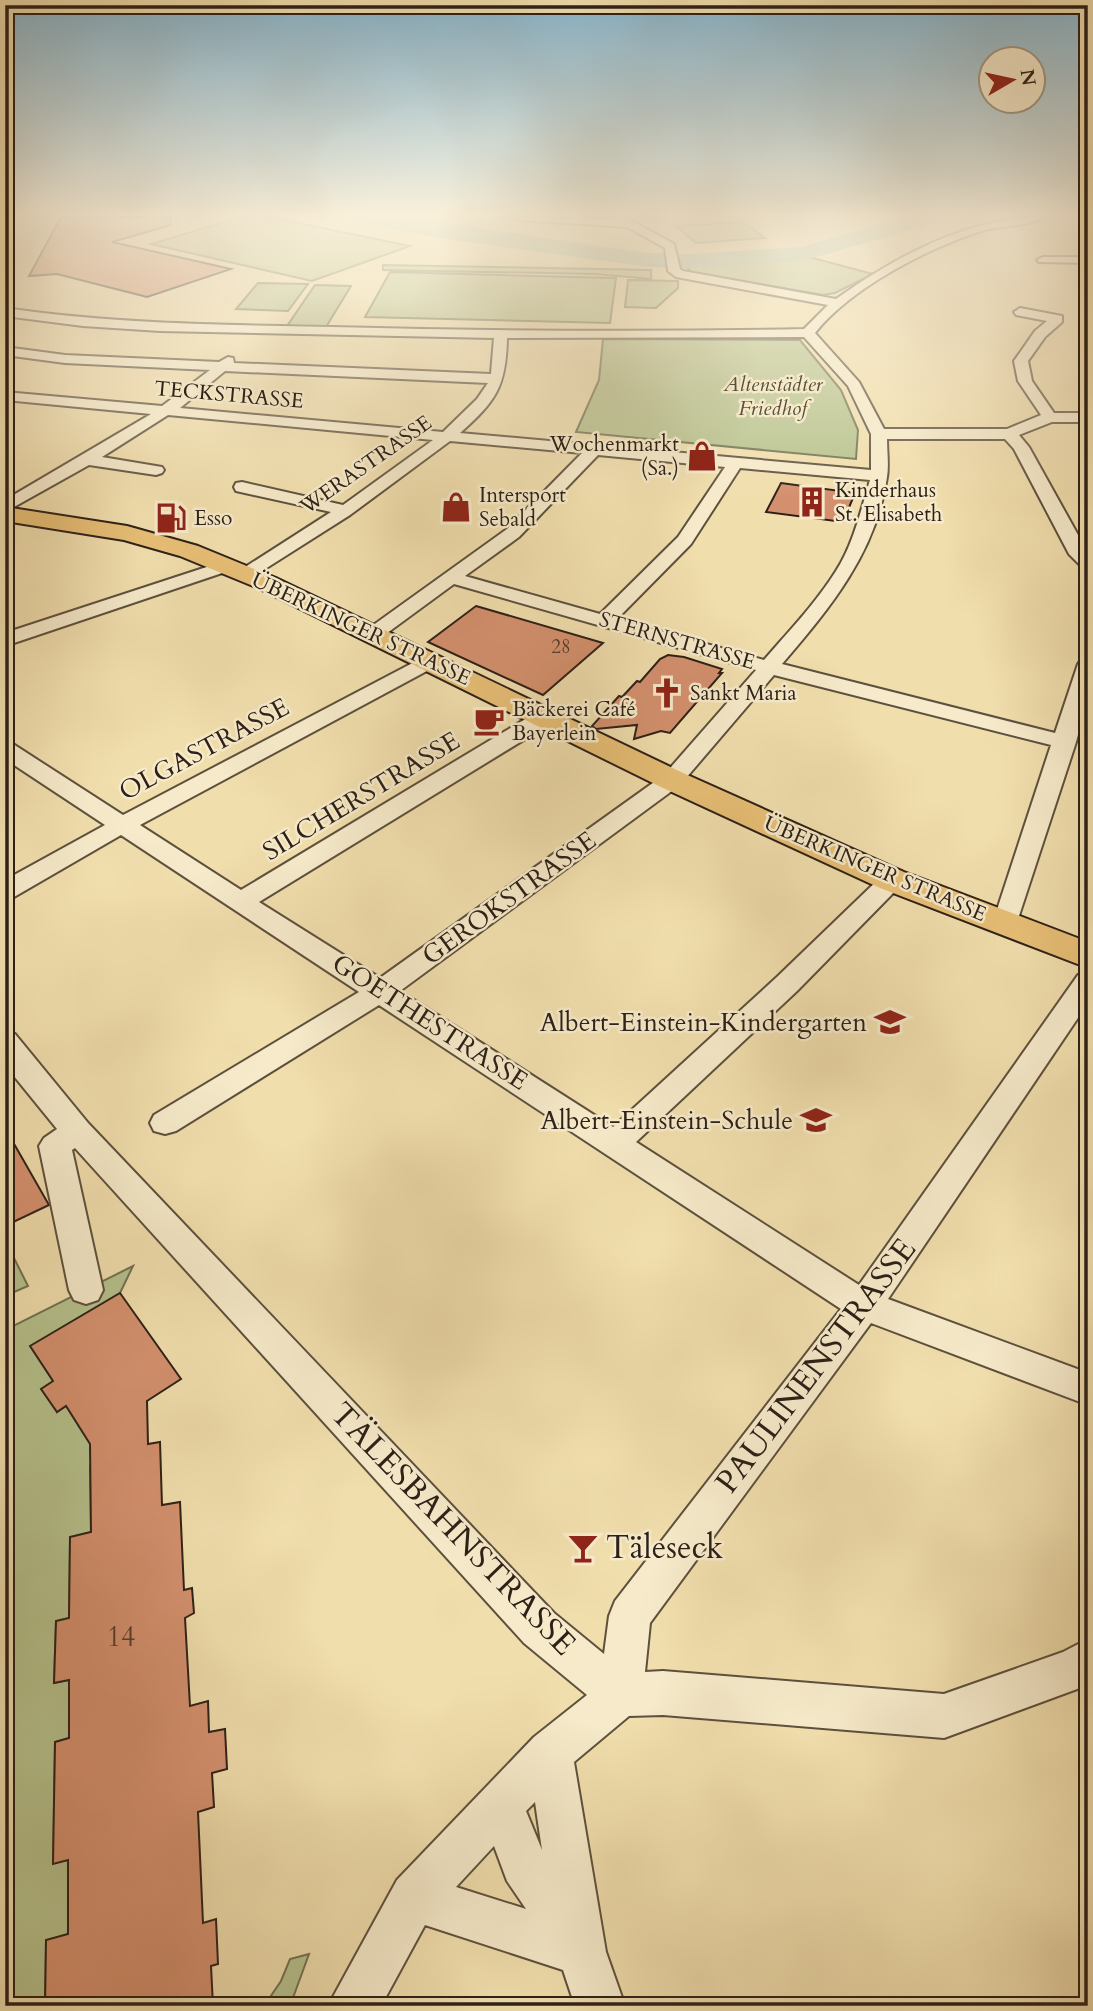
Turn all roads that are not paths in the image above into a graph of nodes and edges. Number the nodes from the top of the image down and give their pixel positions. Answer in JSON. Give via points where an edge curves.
{"nodes":[{"id":1,"x":827,"y":311,"type":"edge"},
{"id":2,"x":5,"y":312,"type":"edge"},
{"id":3,"x":1020,"y":312,"type":"dead end"},
{"id":4,"x":260,"y":330,"type":"junction"},
{"id":5,"x":808,"y":333,"type":"junction"},
{"id":6,"x":501,"y":336,"type":"junction"},
{"id":7,"x":5,"y":351,"type":"edge"},
{"id":8,"x":65,"y":359,"type":"junction"},
{"id":9,"x":221,"y":368,"type":"junction"},
{"id":10,"x":41,"y":372,"type":"dead end"},
{"id":11,"x":497,"y":379,"type":"junction"},
{"id":12,"x":9,"y":390,"type":"edge"},
{"id":13,"x":167,"y":410,"type":"junction"},
{"id":14,"x":1049,"y":417,"type":"junction"},
{"id":15,"x":1088,"y":418,"type":"edge"},
{"id":16,"x":879,"y":434,"type":"junction"},
{"id":17,"x":1009,"y":434,"type":"junction"},
{"id":18,"x":449,"y":435,"type":"junction"},
{"id":19,"x":594,"y":449,"type":"junction"},
{"id":20,"x":84,"y":459,"type":"junction"},
{"id":21,"x":736,"y":462,"type":"junction"},
{"id":22,"x":156,"y":470,"type":"dead end"},
{"id":23,"x":879,"y":476,"type":"junction"},
{"id":24,"x":242,"y":487,"type":"dead end"},
{"id":25,"x":5,"y":507,"type":"edge"},
{"id":26,"x":343,"y":510,"type":"junction"},
{"id":27,"x":5,"y":514,"type":"edge"},
{"id":28,"x":1088,"y":563,"type":"edge"},
{"id":29,"x":235,"y":571,"type":"junction"},
{"id":30,"x":452,"y":578,"type":"junction"},
{"id":31,"x":604,"y":621,"type":"junction"},
{"id":32,"x":372,"y":635,"type":"junction"},
{"id":33,"x":5,"y":640,"type":"edge"},
{"id":34,"x":431,"y":661,"type":"junction"},
{"id":35,"x":1088,"y":664,"type":"edge"},
{"id":36,"x":768,"y":667,"type":"junction"},
{"id":37,"x":545,"y":717,"type":"junction"},
{"id":38,"x":1065,"y":742,"type":"junction"},
{"id":39,"x":5,"y":749,"type":"edge"},
{"id":40,"x":672,"y":780,"type":"junction"},
{"id":41,"x":122,"y":825,"type":"junction"},
{"id":42,"x":891,"y":880,"type":"junction"},
{"id":43,"x":5,"y":891,"type":"edge"},
{"id":44,"x":242,"y":901,"type":"junction"},
{"id":45,"x":1005,"y":925,"type":"junction"},
{"id":46,"x":1088,"y":956,"type":"edge"},
{"id":47,"x":1088,"y":982,"type":"edge"},
{"id":48,"x":381,"y":991,"type":"junction"},
{"id":49,"x":5,"y":1041,"type":"edge"},
{"id":50,"x":165,"y":1124,"type":"dead end"},
{"id":51,"x":77,"y":1131,"type":"junction"},
{"id":52,"x":615,"y":1143,"type":"junction"},
{"id":53,"x":86,"y":1290,"type":"dead end"},
{"id":54,"x":863,"y":1305,"type":"junction"},
{"id":55,"x":1088,"y":1389,"type":"edge"},
{"id":56,"x":1088,"y":1660,"type":"edge"},
{"id":57,"x":621,"y":1695,"type":"junction"},
{"id":58,"x":550,"y":1753,"type":"junction"},
{"id":59,"x":501,"y":1805,"type":"junction"},
{"id":60,"x":414,"y":1896,"type":"junction"},
{"id":61,"x":582,"y":1952,"type":"junction"},
{"id":62,"x":353,"y":2006,"type":"edge"},
{"id":63,"x":600,"y":2006,"type":"edge"}],
"edges":[{"from":1,"to":5,"type":"street"},
{"from":2,"to":4,"type":"street","via":[[68,321]]},
{"from":3,"to":14,"type":"street","via":[[1057,319],[1021,361],[1026,381]]},
{"from":4,"to":6,"type":"street"},
{"from":4,"to":9,"type":"street"},
{"from":5,"to":6,"type":"street"},
{"from":5,"to":16,"type":"street","via":[[855,385]]},
{"from":6,"to":11,"type":"street"},
{"from":7,"to":8,"type":"street"},
{"from":8,"to":9,"type":"street"},
{"from":8,"to":10,"type":"street"},
{"from":9,"to":11,"type":"street"},
{"from":9,"to":13,"type":"street"},
{"from":11,"to":18,"type":"street","name":"WERASTRASSE"},
{"from":12,"to":13,"type":"street","name":"TECKSTRASSE"},
{"from":13,"to":18,"type":"street","name":"TECKSTRASSE"},
{"from":13,"to":20,"type":"street"},
{"from":14,"to":15,"type":"street"},
{"from":14,"to":17,"type":"street"},
{"from":16,"to":17,"type":"street"},
{"from":16,"to":23,"type":"street","name":"GEROKSTRASSE"},
{"from":17,"to":28,"type":"street","via":[[1021,447],[1078,554]]},
{"from":18,"to":19,"type":"street","name":"TECKSTRASSE"},
{"from":18,"to":26,"type":"street","name":"WERASTRASSE"},
{"from":19,"to":21,"type":"street","name":"TECKSTRASSE"},
{"from":19,"to":30,"type":"street","via":[[513,533]]},
{"from":20,"to":22,"type":"street"},
{"from":20,"to":25,"type":"street"},
{"from":21,"to":23,"type":"street","name":"TECKSTRASSE"},
{"from":21,"to":31,"type":"street","via":[[685,540]]},
{"from":23,"to":36,"type":"street","name":"GEROKSTRASSE","via":[[846,571]]},
{"from":24,"to":26,"type":"street"},
{"from":26,"to":29,"type":"street","name":"WERASTRASSE"},
{"from":27,"to":29,"type":"main road","name":"ÜBERKINGER STRASSE","via":[[160,541]]},
{"from":29,"to":32,"type":"main road","name":"ÜBERKINGER STRASSE"},
{"from":29,"to":33,"type":"street","name":"WERASTRASSE"},
{"from":30,"to":31,"type":"street","name":"STERNSTRASSE"},
{"from":30,"to":32,"type":"street"},
{"from":31,"to":36,"type":"street","name":"STERNSTRASSE"},
{"from":32,"to":34,"type":"main road","name":"ÜBERKINGER STRASSE"},
{"from":34,"to":37,"type":"main road","name":"ÜBERKINGER STRASSE"},
{"from":34,"to":41,"type":"street","name":"OLGASTRASSE"},
{"from":35,"to":38,"type":"street"},
{"from":36,"to":38,"type":"street","name":"STERNSTRASSE"},
{"from":36,"to":40,"type":"street","name":"GEROKSTRASSE"},
{"from":37,"to":40,"type":"main road","name":"ÜBERKINGER STRASSE"},
{"from":37,"to":44,"type":"street","name":"SILCHERSTRASSE"},
{"from":38,"to":45,"type":"street"},
{"from":39,"to":41,"type":"street","name":"GOETHESTRASSE"},
{"from":40,"to":42,"type":"main road","name":"ÜBERKINGER STRASSE"},
{"from":40,"to":48,"type":"street","name":"GEROKSTRASSE"},
{"from":41,"to":43,"type":"street","name":"OLGASTRASSE"},
{"from":41,"to":44,"type":"street","name":"GOETHESTRASSE"},
{"from":42,"to":45,"type":"main road","name":"ÜBERKINGER STRASSE"},
{"from":42,"to":52,"type":"street","via":[[787,984]]},
{"from":44,"to":48,"type":"street","name":"GOETHESTRASSE"},
{"from":45,"to":46,"type":"main road","name":"ÜBERKINGER STRASSE"},
{"from":47,"to":54,"type":"street","name":"PAULINENSTRASSE"},
{"from":48,"to":50,"type":"street","name":"GEROKSTRASSE"},
{"from":48,"to":52,"type":"street","name":"GOETHESTRASSE"},
{"from":49,"to":51,"type":"street","name":"TÄLESBAHNSTRASSE"},
{"from":51,"to":53,"type":"street","via":[[55,1146]]},
{"from":51,"to":57,"type":"street","name":"TÄLESBAHNSTRASSE","via":[[539,1628]]},
{"from":52,"to":54,"type":"street","name":"GOETHESTRASSE"},
{"from":54,"to":55,"type":"street","name":"GOETHESTRASSE"},
{"from":54,"to":57,"type":"street","name":"PAULINENSTRASSE","via":[[630,1616]]},
{"from":56,"to":57,"type":"street","via":[[1075,1669],[944,1716],[663,1693]]},
{"from":57,"to":58,"type":"street"},
{"from":58,"to":59,"type":"street"},
{"from":58,"to":61,"type":"street"},
{"from":59,"to":60,"type":"street"},
{"from":59,"to":61,"type":"street","via":[[524,1864]]},
{"from":60,"to":61,"type":"street"},
{"from":60,"to":62,"type":"street"},
{"from":61,"to":63,"type":"street"}]}
